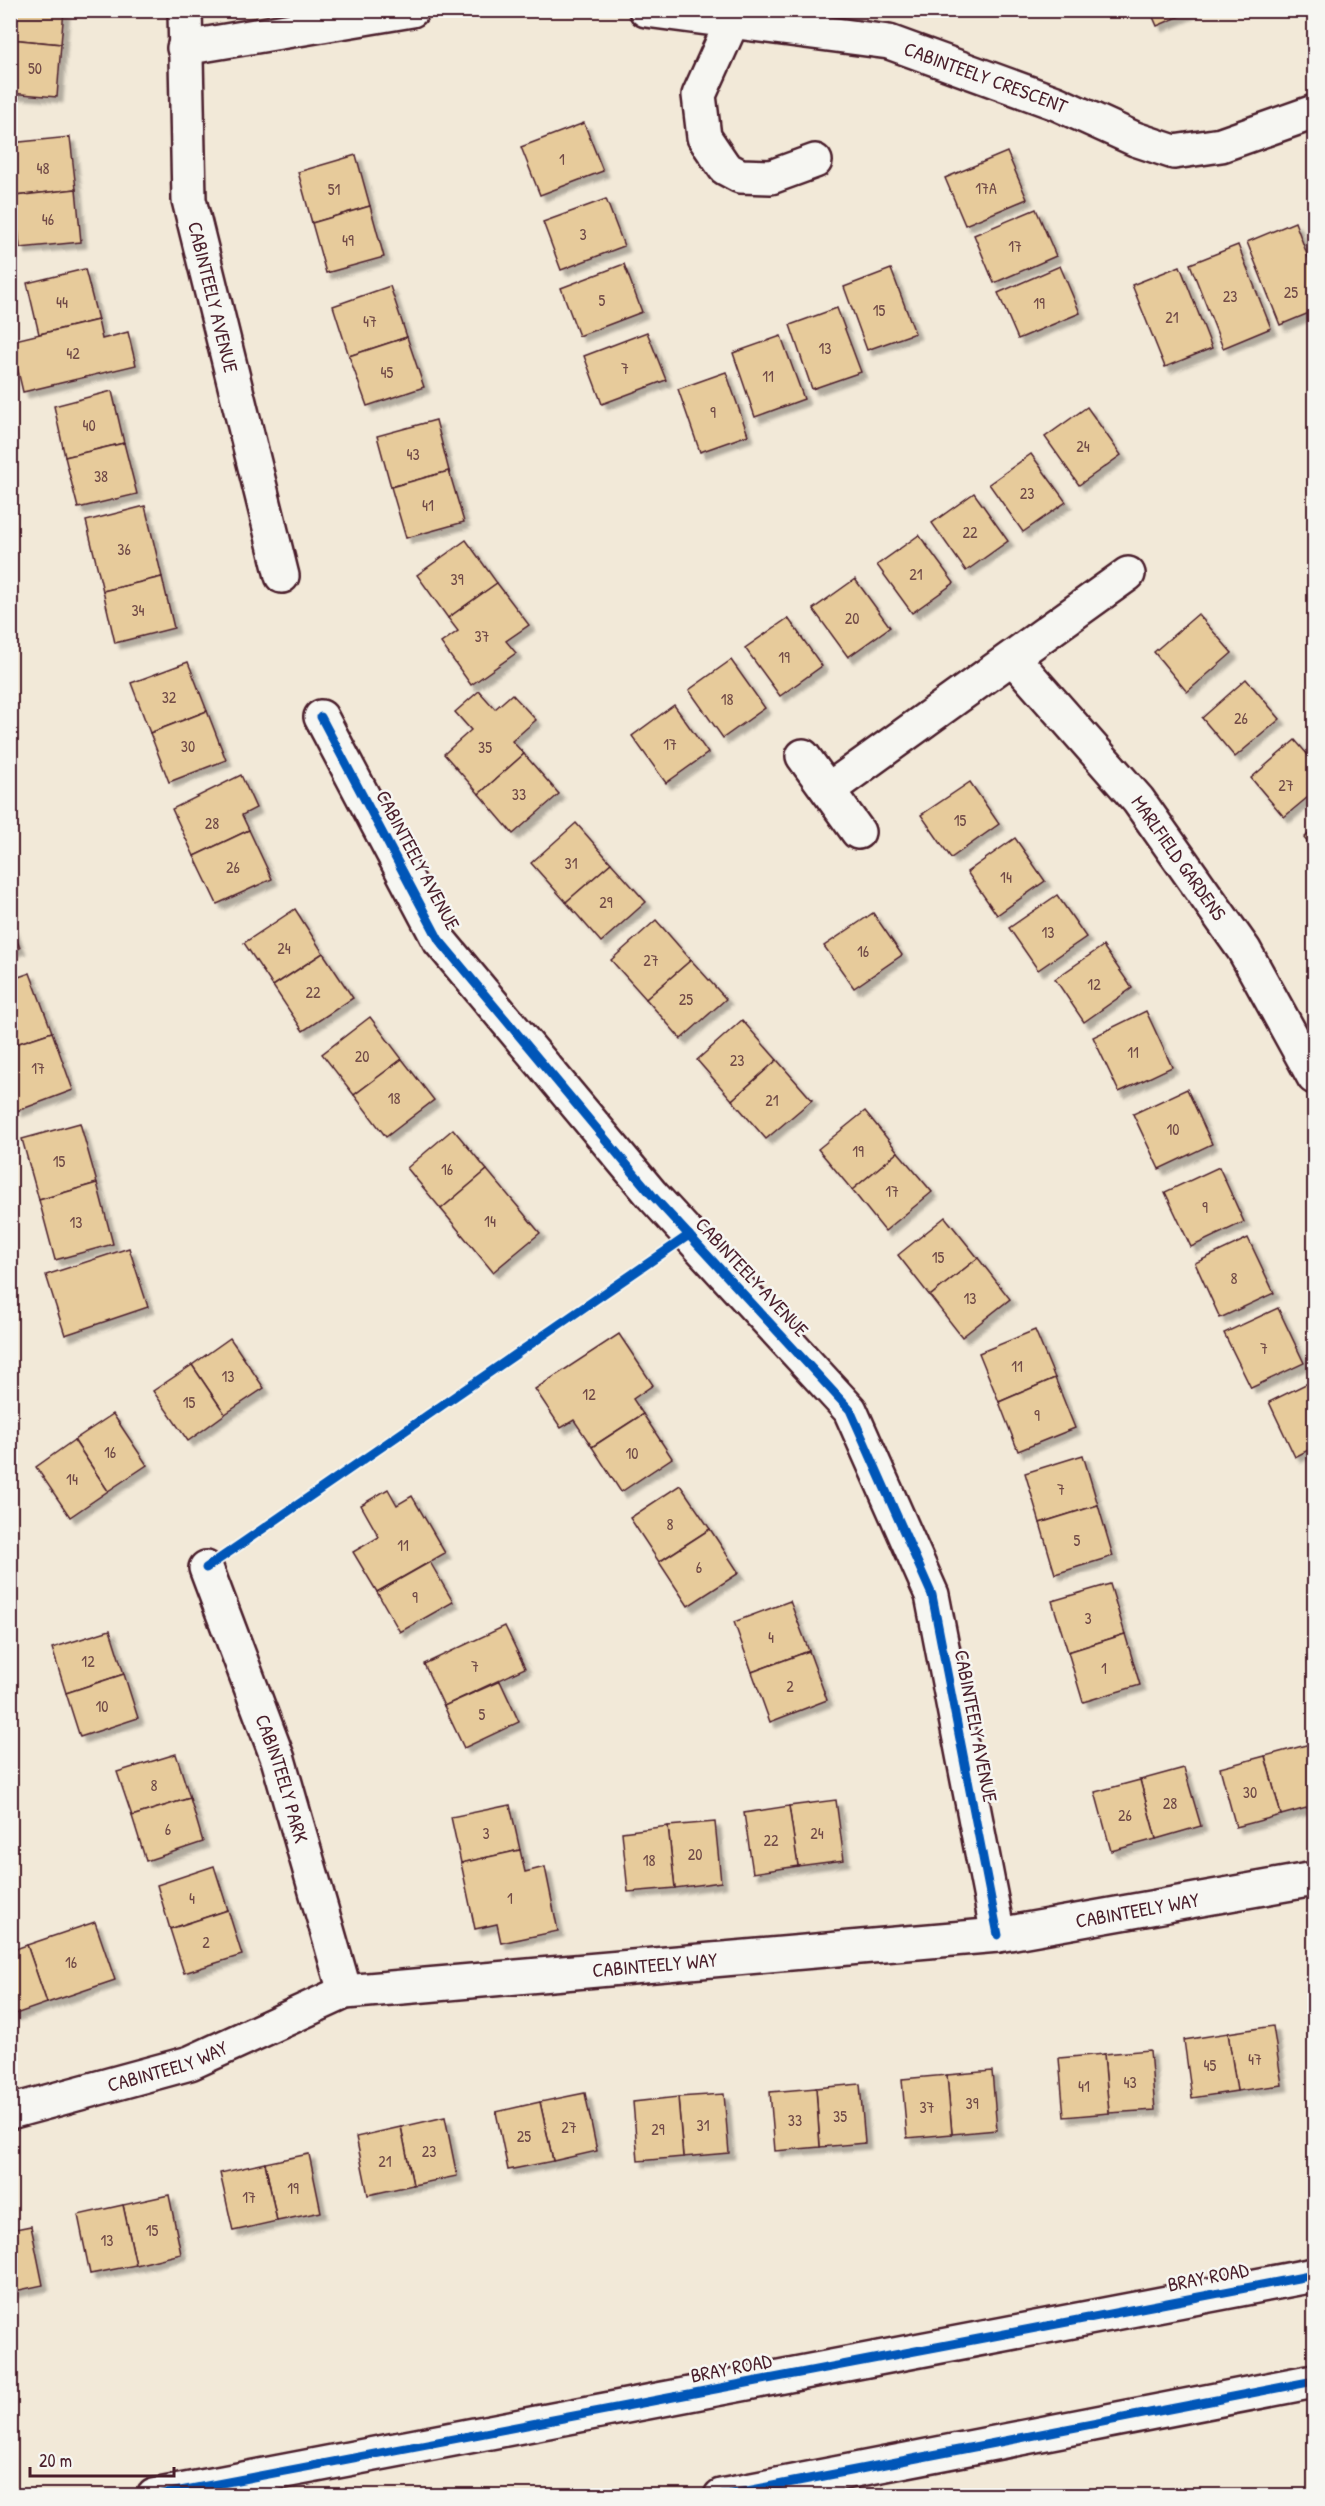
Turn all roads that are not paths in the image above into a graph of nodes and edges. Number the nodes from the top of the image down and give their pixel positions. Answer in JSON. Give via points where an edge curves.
{"nodes":[{"id":1,"x":185,"y":10,"type":"edge"},
{"id":2,"x":412,"y":10,"type":"edge"},
{"id":3,"x":646,"y":10,"type":"edge"},
{"id":4,"x":732,"y":22,"type":"junction"},
{"id":5,"x":184,"y":48,"type":"junction"},
{"id":6,"x":1314,"y":112,"type":"edge"},
{"id":7,"x":814,"y":161,"type":"dead end"},
{"id":8,"x":1128,"y":574,"type":"dead end"},
{"id":9,"x":282,"y":576,"type":"dead end"},
{"id":10,"x":1013,"y":658,"type":"junction"},
{"id":11,"x":321,"y":717,"type":"dead end"},
{"id":12,"x":803,"y":756,"type":"dead end"},
{"id":13,"x":828,"y":790,"type":"junction"},
{"id":14,"x":858,"y":831,"type":"dead end"},
{"id":15,"x":1314,"y":1077,"type":"edge"},
{"id":16,"x":206,"y":1568,"type":"dead end"},
{"id":17,"x":1314,"y":1879,"type":"edge"},
{"id":18,"x":998,"y":1935,"type":"junction"},
{"id":19,"x":345,"y":1992,"type":"junction"},
{"id":20,"x":10,"y":2112,"type":"edge"},
{"id":21,"x":1314,"y":2275,"type":"edge"},
{"id":22,"x":1314,"y":2381,"type":"edge"},
{"id":23,"x":154,"y":2496,"type":"edge"},
{"id":24,"x":721,"y":2496,"type":"edge"}],
"edges":[{"from":1,"to":5,"type":"main road","name":"CABINTEELY AVENUE"},
{"from":2,"to":5,"type":"main road"},
{"from":3,"to":4,"type":"main road","name":"CABINTEELY CRESCENT"},
{"from":4,"to":6,"type":"main road","name":"CABINTEELY CRESCENT","via":[[889,42],[1056,103],[1174,152],[1221,145]]},
{"from":4,"to":7,"type":"main road","via":[[699,95],[704,137],[725,168],[740,176],[771,177]]},
{"from":5,"to":9,"type":"main road","name":"CABINTEELY AVENUE","via":[[189,200]]},
{"from":8,"to":10,"type":"main road"},
{"from":10,"to":13,"type":"main road"},
{"from":10,"to":15,"type":"main road","name":"MARLFIELD GARDENS","via":[[1144,810],[1244,950]]},
{"from":11,"to":18,"type":"main road","name":"CABINTEELY AVENUE","via":[[439,940],[652,1195],[850,1410],[932,1595]]},
{"from":12,"to":13,"type":"main road"},
{"from":13,"to":14,"type":"main road"},
{"from":16,"to":19,"type":"main road","name":"CABINTEELY PARK","via":[[278,1759]]},
{"from":17,"to":18,"type":"main road","name":"CABINTEELY WAY"},
{"from":18,"to":19,"type":"main road","name":"CABINTEELY WAY"},
{"from":19,"to":20,"type":"main road","name":"CABINTEELY WAY","via":[[190,2064]]},
{"from":21,"to":23,"type":"main road","name":"BRAY ROAD"},
{"from":22,"to":24,"type":"main road"}]}
